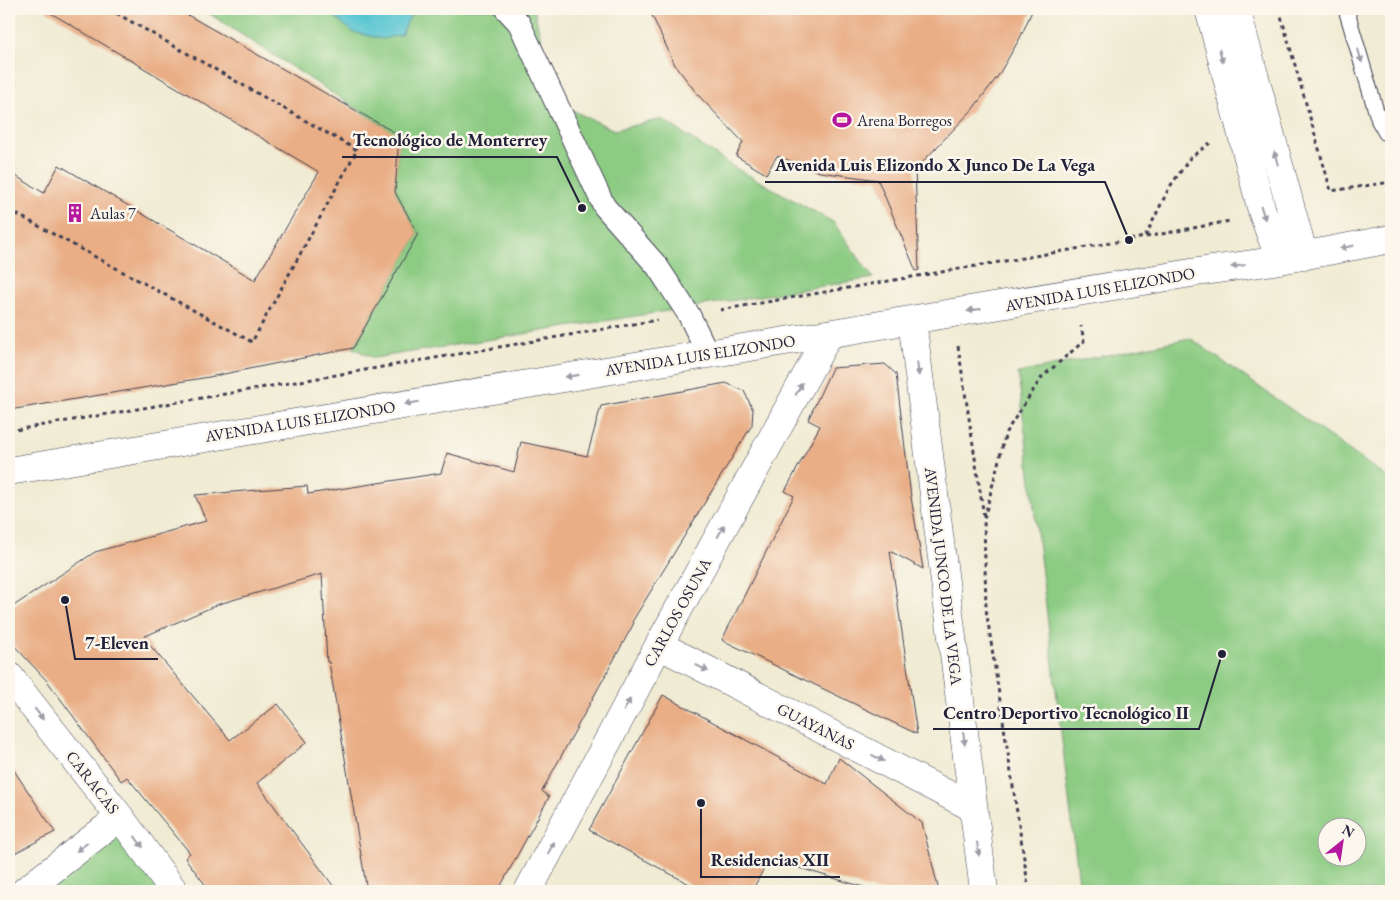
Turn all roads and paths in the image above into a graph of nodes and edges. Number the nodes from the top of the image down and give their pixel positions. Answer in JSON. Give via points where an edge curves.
{"nodes":[{"id":1,"x":108,"y":9,"type":"edge"},
{"id":2,"x":506,"y":9,"type":"edge"},
{"id":3,"x":1209,"y":9,"type":"edge"},
{"id":4,"x":1236,"y":9,"type":"edge"},
{"id":5,"x":1279,"y":9,"type":"edge"},
{"id":6,"x":1346,"y":9,"type":"edge"},
{"id":7,"x":1391,"y":135,"type":"edge"},
{"id":8,"x":1211,"y":142,"type":"dead end"},
{"id":9,"x":1391,"y":182,"type":"edge"},
{"id":10,"x":9,"y":210,"type":"edge"},
{"id":11,"x":1262,"y":211,"type":"junction"},
{"id":12,"x":1145,"y":238,"type":"junction"},
{"id":13,"x":1391,"y":240,"type":"edge"},
{"id":14,"x":1292,"y":258,"type":"junction"},
{"id":15,"x":689,"y":315,"type":"junction"},
{"id":16,"x":912,"y":320,"type":"junction"},
{"id":17,"x":1080,"y":321,"type":"dead end"},
{"id":18,"x":829,"y":334,"type":"junction"},
{"id":19,"x":957,"y":340,"type":"dead end"},
{"id":20,"x":708,"y":354,"type":"junction"},
{"id":21,"x":9,"y":430,"type":"edge"},
{"id":22,"x":9,"y":470,"type":"edge"},
{"id":23,"x":984,"y":519,"type":"junction"},
{"id":24,"x":659,"y":645,"type":"junction"},
{"id":25,"x":9,"y":676,"type":"edge"},
{"id":26,"x":972,"y":807,"type":"junction"},
{"id":27,"x":120,"y":817,"type":"junction"},
{"id":28,"x":26,"y":891,"type":"edge"},
{"id":29,"x":174,"y":891,"type":"edge"},
{"id":30,"x":528,"y":891,"type":"edge"},
{"id":31,"x":984,"y":891,"type":"edge"},
{"id":32,"x":1029,"y":891,"type":"edge"}],
"edges":[{"from":1,"to":10,"type":"path","via":[[357,150],[252,342]]},
{"from":2,"to":15,"type":"street","via":[[519,23],[604,206],[657,266]]},
{"from":3,"to":11,"type":"street","one_way":true},
{"from":14,"to":4,"type":"street","one_way":true},
{"from":5,"to":9,"type":"path","via":[[1331,191]]},
{"from":6,"to":7,"type":"lane","one_way":true,"via":[[1379,121]]},
{"from":8,"to":12,"type":"path","via":[[1190,158],[1169,188]]},
{"from":11,"to":12,"type":"path"},
{"from":11,"to":14,"type":"street","one_way":true},
{"from":12,"to":15,"type":"path"},
{"from":13,"to":14,"type":"street","name":"AVENIDA LUIS ELIZONDO","one_way":true},
{"from":14,"to":16,"type":"street","name":"AVENIDA LUIS ELIZONDO","one_way":true},
{"from":15,"to":20,"type":"street"},
{"from":15,"to":21,"type":"path"},
{"from":16,"to":18,"type":"street","name":"AVENIDA LUIS ELIZONDO"},
{"from":16,"to":26,"type":"street","name":"AVENIDA JUNCO DE LA VEGA","one_way":true},
{"from":17,"to":23,"type":"path","via":[[1084,341],[1042,377],[1006,432]]},
{"from":18,"to":20,"type":"street","name":"AVENIDA LUIS ELIZONDO"},
{"from":24,"to":18,"type":"street","name":"CARLOS OSUNA","one_way":true},
{"from":19,"to":23,"type":"path"},
{"from":20,"to":22,"type":"street","name":"AVENIDA LUIS ELIZONDO","one_way":true},
{"from":23,"to":32,"type":"path","via":[[986,610]]},
{"from":24,"to":26,"type":"street","name":"GUAYANAS","one_way":true},
{"from":30,"to":24,"type":"street","name":"CARLOS OSUNA","one_way":true},
{"from":25,"to":27,"type":"street","name":"CARACAS","one_way":true},
{"from":26,"to":31,"type":"street","name":"AVENIDA JUNCO DE LA VEGA","one_way":true},
{"from":27,"to":28,"type":"street","one_way":true},
{"from":27,"to":29,"type":"street","name":"CARACAS","one_way":true}]}
